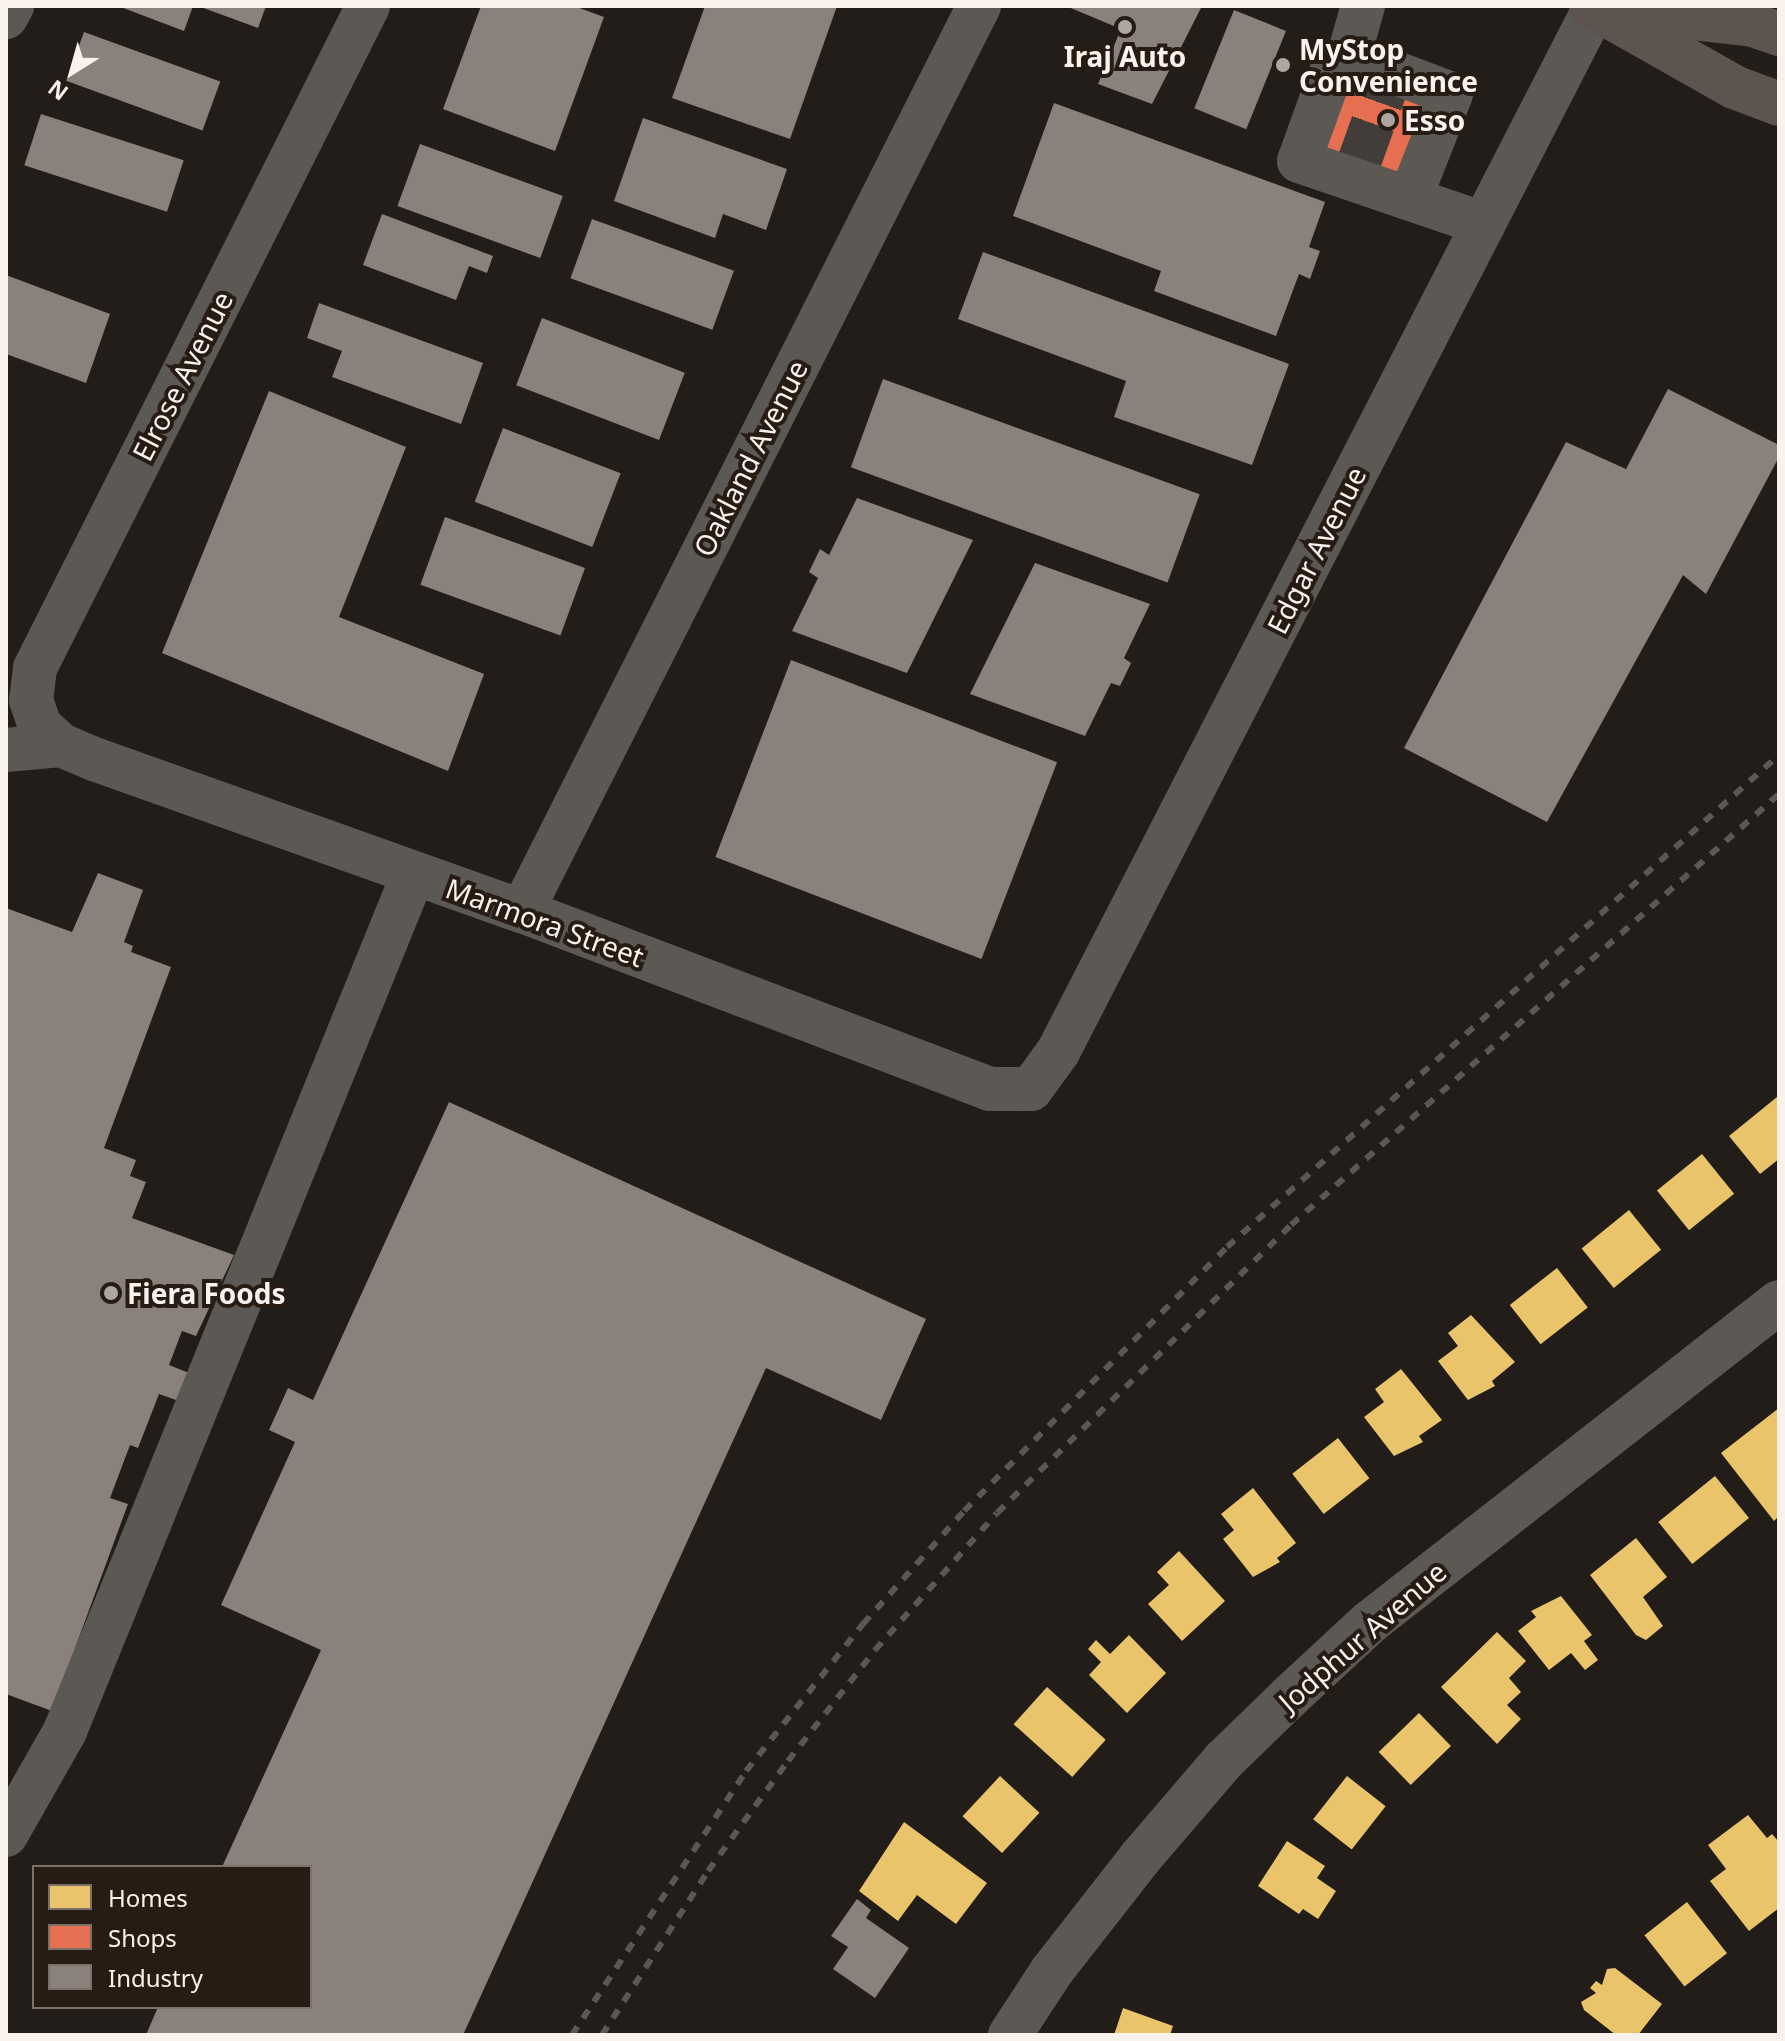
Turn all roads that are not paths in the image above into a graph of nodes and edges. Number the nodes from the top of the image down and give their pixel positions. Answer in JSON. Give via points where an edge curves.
{"nodes":[{"id":1,"x":12,"y":6,"type":"edge"},
{"id":2,"x":368,"y":6,"type":"edge"},
{"id":3,"x":979,"y":6,"type":"edge"},
{"id":4,"x":1363,"y":6,"type":"edge"},
{"id":5,"x":1593,"y":7,"type":"edge"},
{"id":6,"x":6,"y":17,"type":"edge"},
{"id":7,"x":1779,"y":34,"type":"edge"},
{"id":8,"x":1349,"y":55,"type":"junction"},
{"id":9,"x":1779,"y":104,"type":"edge"},
{"id":10,"x":1410,"y":198,"type":"junction"},
{"id":11,"x":1484,"y":224,"type":"junction"},
{"id":12,"x":61,"y":745,"type":"junction"},
{"id":13,"x":6,"y":750,"type":"edge"},
{"id":14,"x":413,"y":875,"type":"junction"},
{"id":15,"x":522,"y":911,"type":"junction"},
{"id":16,"x":1031,"y":1089,"type":"joint"},
{"id":17,"x":1779,"y":1302,"type":"edge"},
{"id":18,"x":6,"y":1835,"type":"edge"},
{"id":19,"x":1010,"y":2035,"type":"edge"}],
"edges":[{"from":1,"to":6,"type":"street"},
{"from":2,"to":12,"type":"street","name":"Elrose Avenue","via":[[35,668],[31,700],[40,726]]},
{"from":3,"to":15,"type":"street","name":"Oakland Avenue"},
{"from":4,"to":8,"type":"street"},
{"from":5,"to":7,"type":"main road","via":[[1753,25]]},
{"from":5,"to":9,"type":"main road","via":[[1734,87]]},
{"from":5,"to":11,"type":"street","name":"Edgar Avenue"},
{"from":8,"to":10,"type":"street","via":[[1388,81],[1451,94]]},
{"from":8,"to":10,"type":"street","via":[[1334,64],[1299,161],[1356,172]]},
{"from":10,"to":11,"type":"street"},
{"from":11,"to":16,"type":"street","name":"Edgar Avenue","via":[[1058,1052]]},
{"from":12,"to":13,"type":"street"},
{"from":12,"to":14,"type":"street","name":"Marmora Street"},
{"from":14,"to":15,"type":"street","name":"Marmora Street"},
{"from":14,"to":18,"type":"street","via":[[65,1731]]},
{"from":15,"to":16,"type":"street","name":"Marmora Street","via":[[990,1089]]},
{"from":17,"to":19,"type":"street","name":"Jodphur Avenue","via":[[1370,1622],[1289,1697],[1223,1761],[1140,1858],[1051,1972]]}]}
